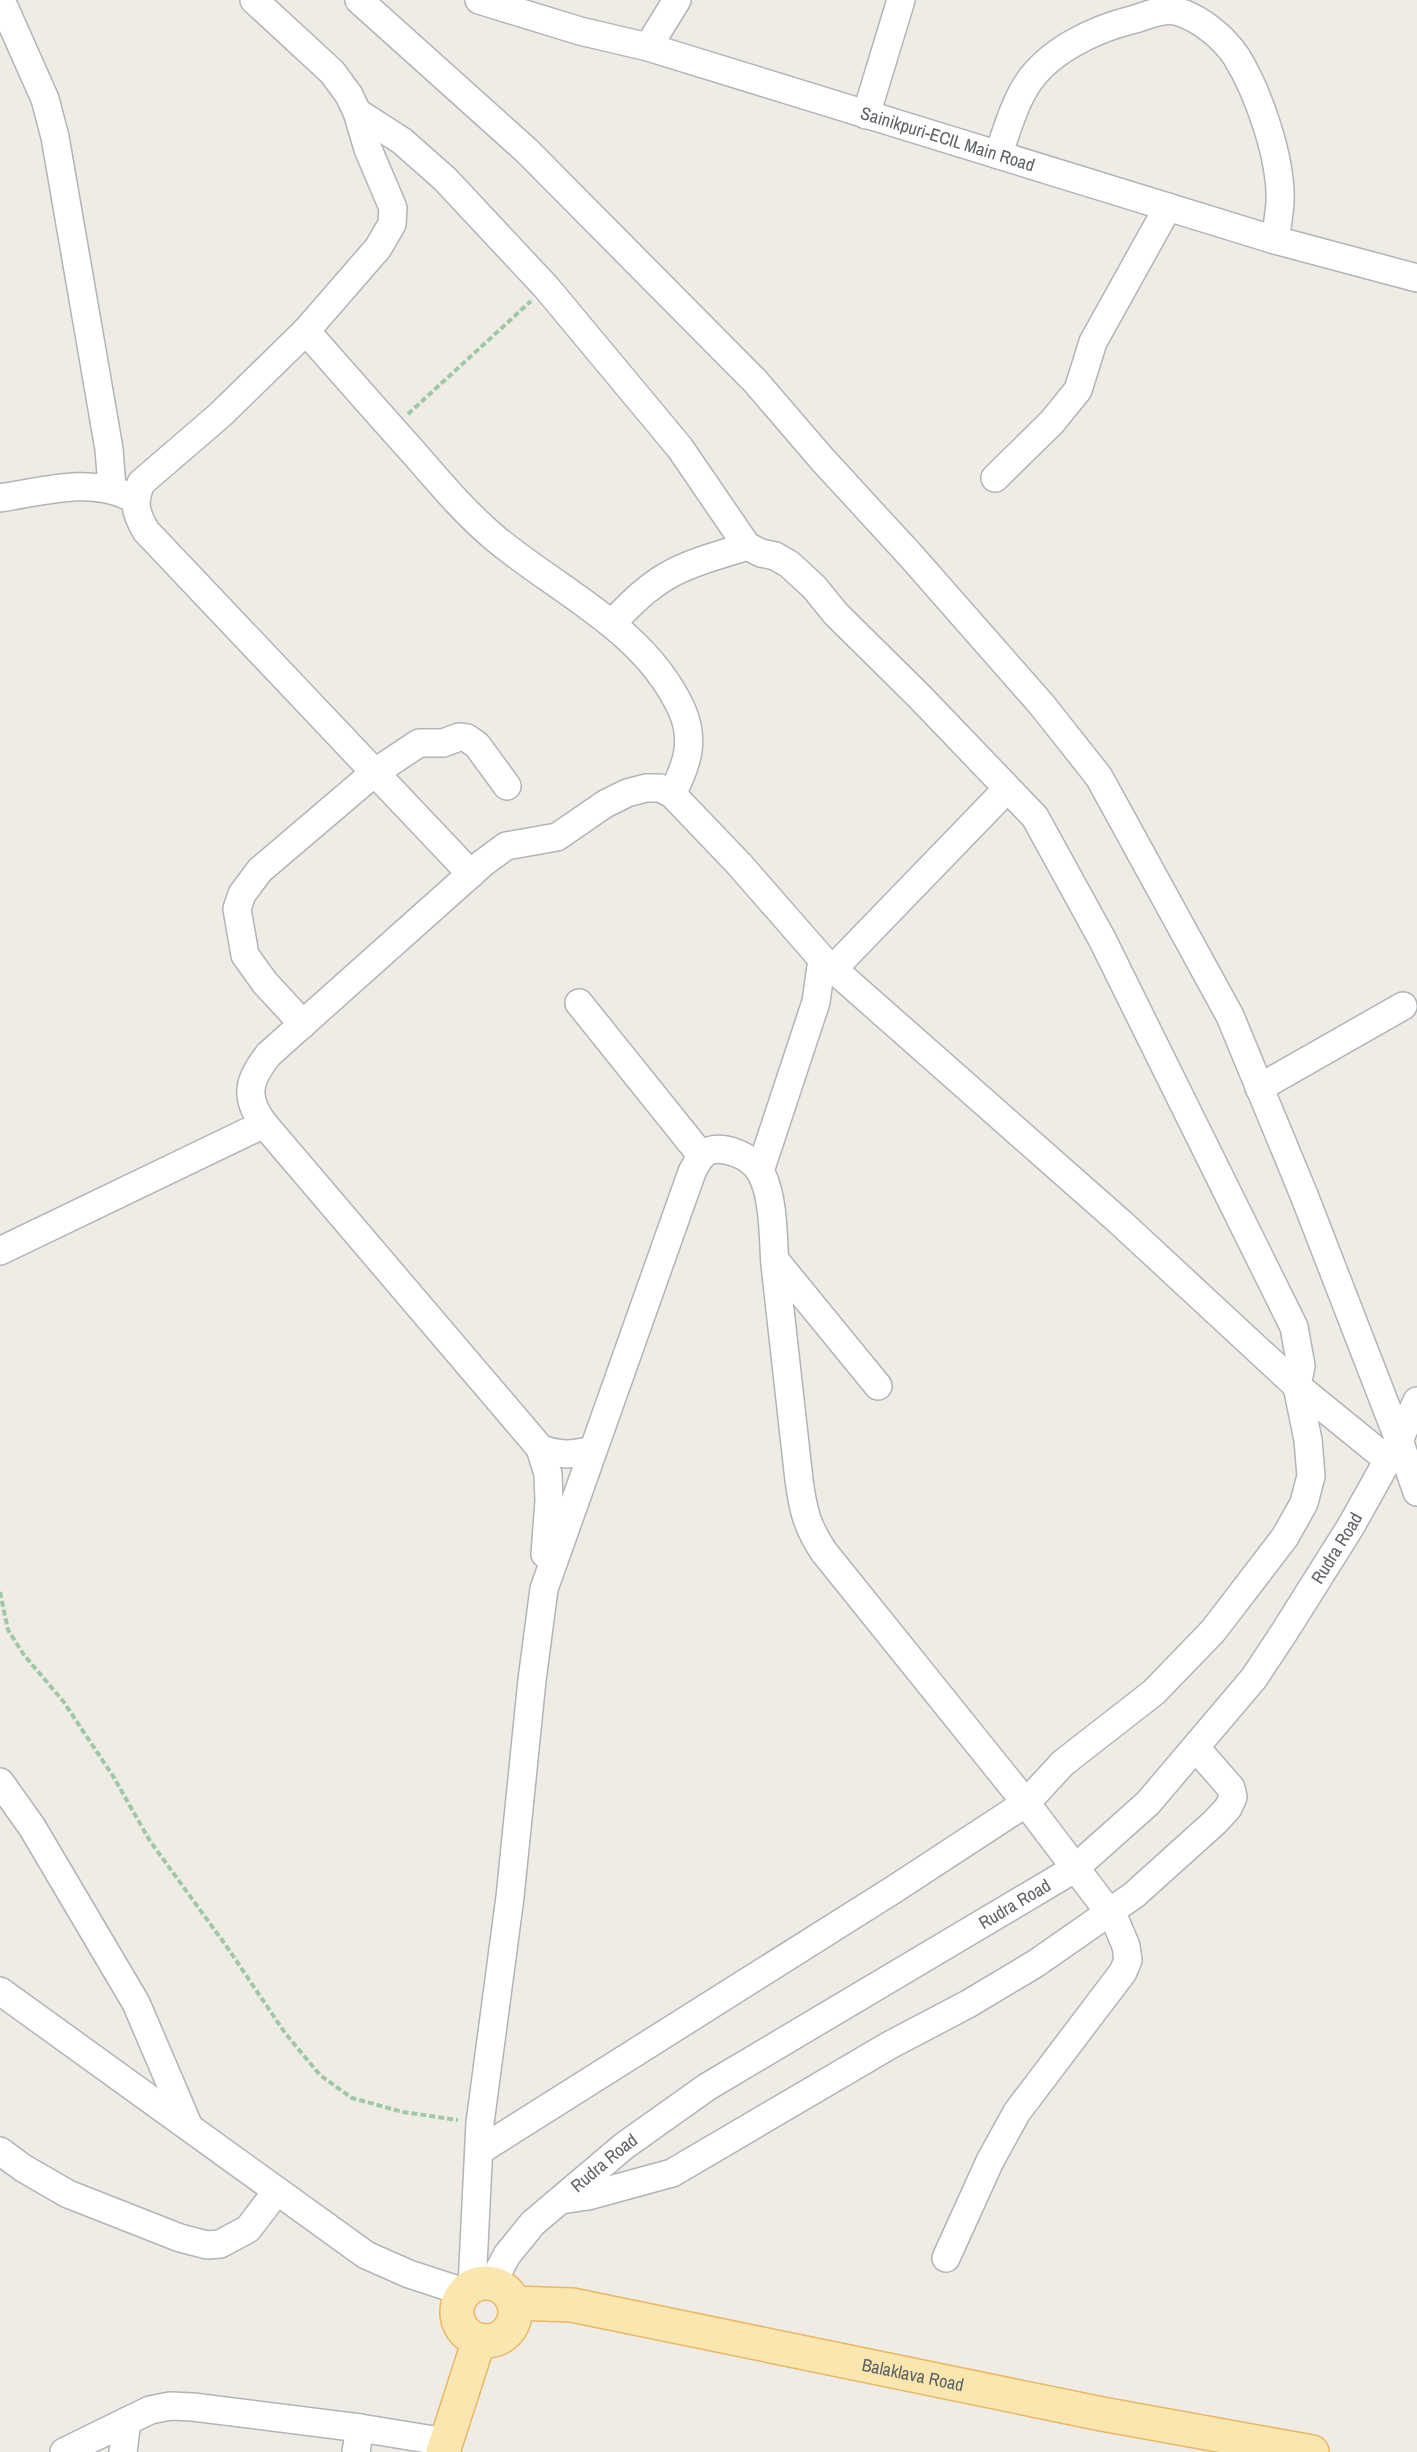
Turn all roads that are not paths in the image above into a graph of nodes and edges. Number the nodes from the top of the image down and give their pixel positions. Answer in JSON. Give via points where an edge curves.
{"nodes":[{"id":1,"x":1,"y":0,"type":"edge"},
{"id":2,"x":254,"y":0,"type":"edge"},
{"id":3,"x":359,"y":0,"type":"edge"},
{"id":4,"x":479,"y":0,"type":"edge"},
{"id":5,"x":677,"y":0,"type":"edge"},
{"id":6,"x":901,"y":0,"type":"edge"},
{"id":7,"x":648,"y":47,"type":"junction"},
{"id":8,"x":357,"y":112,"type":"junction"},
{"id":9,"x":866,"y":115,"type":"junction"},
{"id":10,"x":998,"y":155,"type":"junction"},
{"id":11,"x":1168,"y":207,"type":"junction"},
{"id":12,"x":1275,"y":240,"type":"junction"},
{"id":13,"x":1417,"y":278,"type":"edge"},
{"id":14,"x":306,"y":331,"type":"junction"},
{"id":15,"x":995,"y":478,"type":"dead end"},
{"id":16,"x":124,"y":493,"type":"junction"},
{"id":17,"x":0,"y":498,"type":"edge"},
{"id":18,"x":747,"y":546,"type":"junction"},
{"id":19,"x":612,"y":624,"type":"junction"},
{"id":20,"x":374,"y":773,"type":"junction"},
{"id":21,"x":507,"y":786,"type":"dead end"},
{"id":22,"x":1007,"y":789,"type":"junction"},
{"id":23,"x":672,"y":794,"type":"junction"},
{"id":24,"x":471,"y":874,"type":"junction"},
{"id":25,"x":828,"y":964,"type":"junction"},
{"id":26,"x":579,"y":1003,"type":"dead end"},
{"id":27,"x":1403,"y":1006,"type":"dead end"},
{"id":28,"x":303,"y":1024,"type":"junction"},
{"id":29,"x":1259,"y":1088,"type":"junction"},
{"id":30,"x":264,"y":1124,"type":"junction"},
{"id":31,"x":701,"y":1155,"type":"junction"},
{"id":32,"x":760,"y":1171,"type":"junction"},
{"id":33,"x":0,"y":1251,"type":"edge"},
{"id":34,"x":775,"y":1260,"type":"junction"},
{"id":35,"x":878,"y":1386,"type":"dead end"},
{"id":36,"x":1297,"y":1386,"type":"junction"},
{"id":37,"x":1417,"y":1401,"type":"edge"},
{"id":38,"x":540,"y":1448,"type":"junction"},
{"id":39,"x":592,"y":1450,"type":"junction"},
{"id":40,"x":1394,"y":1450,"type":"junction"},
{"id":41,"x":1417,"y":1492,"type":"edge"},
{"id":42,"x":544,"y":1589,"type":"junction"},
{"id":43,"x":1196,"y":1748,"type":"junction"},
{"id":44,"x":0,"y":1782,"type":"edge"},
{"id":45,"x":1026,"y":1803,"type":"junction"},
{"id":46,"x":1074,"y":1869,"type":"junction"},
{"id":47,"x":1109,"y":1913,"type":"junction"},
{"id":48,"x":0,"y":1991,"type":"edge"},
{"id":49,"x":190,"y":2128,"type":"junction"},
{"id":50,"x":0,"y":2151,"type":"edge"},
{"id":51,"x":479,"y":2151,"type":"junction"},
{"id":52,"x":277,"y":2191,"type":"junction"},
{"id":53,"x":559,"y":2200,"type":"junction"},
{"id":54,"x":946,"y":2258,"type":"dead end"},
{"id":55,"x":486,"y":2291,"type":"junction"},
{"id":56,"x":479,"y":2340,"type":"junction"},
{"id":57,"x":127,"y":2421,"type":"junction"},
{"id":58,"x":358,"y":2440,"type":"edge"},
{"id":59,"x":445,"y":2447,"type":"edge"},
{"id":60,"x":64,"y":2452,"type":"edge"},
{"id":61,"x":123,"y":2452,"type":"edge"},
{"id":62,"x":1312,"y":2452,"type":"edge"}],
"edges":[{"from":1,"to":16,"type":"street","via":[[45,99],[55,137],[110,449]]},
{"from":2,"to":8,"type":"street","via":[[332,72]]},
{"from":3,"to":29,"type":"street","via":[[527,151],[755,381],[1042,705],[1099,777],[1133,837],[1230,1017]]},
{"from":4,"to":7,"type":"street","name":"Sainikpuri-ECIL Main Road"},
{"from":5,"to":7,"type":"street"},
{"from":6,"to":9,"type":"street"},
{"from":7,"to":9,"type":"street","name":"Sainikpuri-ECIL Main Road"},
{"from":8,"to":14,"type":"street","via":[[393,208],[392,224],[378,248]]},
{"from":8,"to":18,"type":"street","via":[[402,141],[445,179],[546,287],[680,448]]},
{"from":9,"to":10,"type":"street","name":"Sainikpuri-ECIL Main Road"},
{"from":10,"to":11,"type":"street","name":"Sainikpuri-ECIL Main Road"},
{"from":10,"to":12,"type":"street","via":[[1022,92],[1039,68],[1110,25],[1161,11],[1178,11],[1206,25],[1235,56],[1262,107],[1277,169],[1280,202]]},
{"from":11,"to":12,"type":"street","name":"Sainikpuri-ECIL Main Road"},
{"from":11,"to":15,"type":"street","via":[[1093,342],[1078,390],[1052,422]]},
{"from":12,"to":13,"type":"street","name":"Sainikpuri-ECIL Main Road"},
{"from":14,"to":16,"type":"street","via":[[220,415]]},
{"from":14,"to":19,"type":"street","via":[[455,499],[495,538]]},
{"from":16,"to":17,"type":"street","via":[[75,486]]},
{"from":16,"to":20,"type":"street","via":[[146,531]]},
{"from":18,"to":19,"type":"street","via":[[659,581]]},
{"from":18,"to":22,"type":"street","via":[[789,564],[814,587]]},
{"from":19,"to":23,"type":"street","via":[[663,676],[682,709],[689,755]]},
{"from":20,"to":21,"type":"street","via":[[419,743],[443,743],[459,737],[477,746]]},
{"from":20,"to":24,"type":"street"},
{"from":20,"to":28,"type":"street","via":[[260,870],[242,894],[237,909],[244,955]]},
{"from":22,"to":25,"type":"street"},
{"from":22,"to":36,"type":"street","via":[[1035,817],[1102,939],[1294,1327],[1301,1366]]},
{"from":23,"to":24,"type":"street","via":[[660,788],[627,793],[556,837],[506,846]]},
{"from":23,"to":25,"type":"street"},
{"from":24,"to":28,"type":"street"},
{"from":25,"to":32,"type":"street"},
{"from":25,"to":36,"type":"street","via":[[1120,1222]]},
{"from":26,"to":31,"type":"street"},
{"from":27,"to":29,"type":"street"},
{"from":28,"to":30,"type":"street","via":[[255,1072],[251,1084],[253,1110]]},
{"from":29,"to":40,"type":"street","via":[[1304,1196]]},
{"from":30,"to":33,"type":"street"},
{"from":30,"to":38,"type":"street"},
{"from":31,"to":32,"type":"street","via":[[717,1148],[729,1150]]},
{"from":31,"to":39,"type":"street","via":[[679,1204]]},
{"from":32,"to":34,"type":"street","via":[[766,1188]]},
{"from":34,"to":35,"type":"street"},
{"from":34,"to":45,"type":"street","via":[[802,1506],[810,1530]]},
{"from":36,"to":40,"type":"street"},
{"from":36,"to":45,"type":"street","via":[[1311,1476],[1304,1503],[1285,1537],[1213,1631],[1154,1692],[1063,1763]]},
{"from":37,"to":40,"type":"street","name":"Rudra Road"},
{"from":38,"to":39,"type":"street","via":[[551,1453],[574,1454]]},
{"from":38,"to":42,"type":"street","via":[[548,1474],[549,1501]]},
{"from":39,"to":42,"type":"street"},
{"from":40,"to":41,"type":"street"},
{"from":40,"to":43,"type":"street","name":"Rudra Road","via":[[1352,1526],[1285,1631],[1254,1677]]},
{"from":42,"to":51,"type":"street"},
{"from":43,"to":46,"type":"street","name":"Rudra Road","via":[[1148,1803]]},
{"from":43,"to":47,"type":"street","via":[[1231,1788],[1230,1803],[1215,1822]]},
{"from":44,"to":49,"type":"street","via":[[32,1827],[136,2003]]},
{"from":45,"to":46,"type":"street"},
{"from":45,"to":51,"type":"street"},
{"from":46,"to":47,"type":"street"},
{"from":46,"to":53,"type":"street","name":"Rudra Road","via":[[706,2087],[624,2146]]},
{"from":47,"to":53,"type":"street","via":[[968,2004],[890,2045],[672,2173]]},
{"from":47,"to":54,"type":"street","via":[[1126,1946],[1126,1966],[1017,2112],[986,2168]]},
{"from":48,"to":49,"type":"street"},
{"from":49,"to":52,"type":"street"},
{"from":50,"to":52,"type":"street","via":[[68,2194],[207,2245],[220,2244],[248,2229]]},
{"from":51,"to":55,"type":"street"},
{"from":52,"to":55,"type":"street","via":[[366,2255],[409,2274]]},
{"from":53,"to":55,"type":"street","name":"Rudra Road","via":[[533,2223],[507,2255]]},
{"from":55,"to":56,"type":"main road","via":[[459,2301],[456,2311],[462,2330]]},
{"from":55,"to":56,"type":"main road","via":[[515,2313],[507,2332],[499,2338]]},
{"from":55,"to":62,"type":"main road","name":"Balaklava Road","via":[[572,2305],[1090,2412]]},
{"from":56,"to":59,"type":"main road"},
{"from":57,"to":58,"type":"street","via":[[160,2408],[193,2406]]},
{"from":57,"to":60,"type":"street"},
{"from":57,"to":61,"type":"street"},
{"from":58,"to":59,"type":"street"}]}
